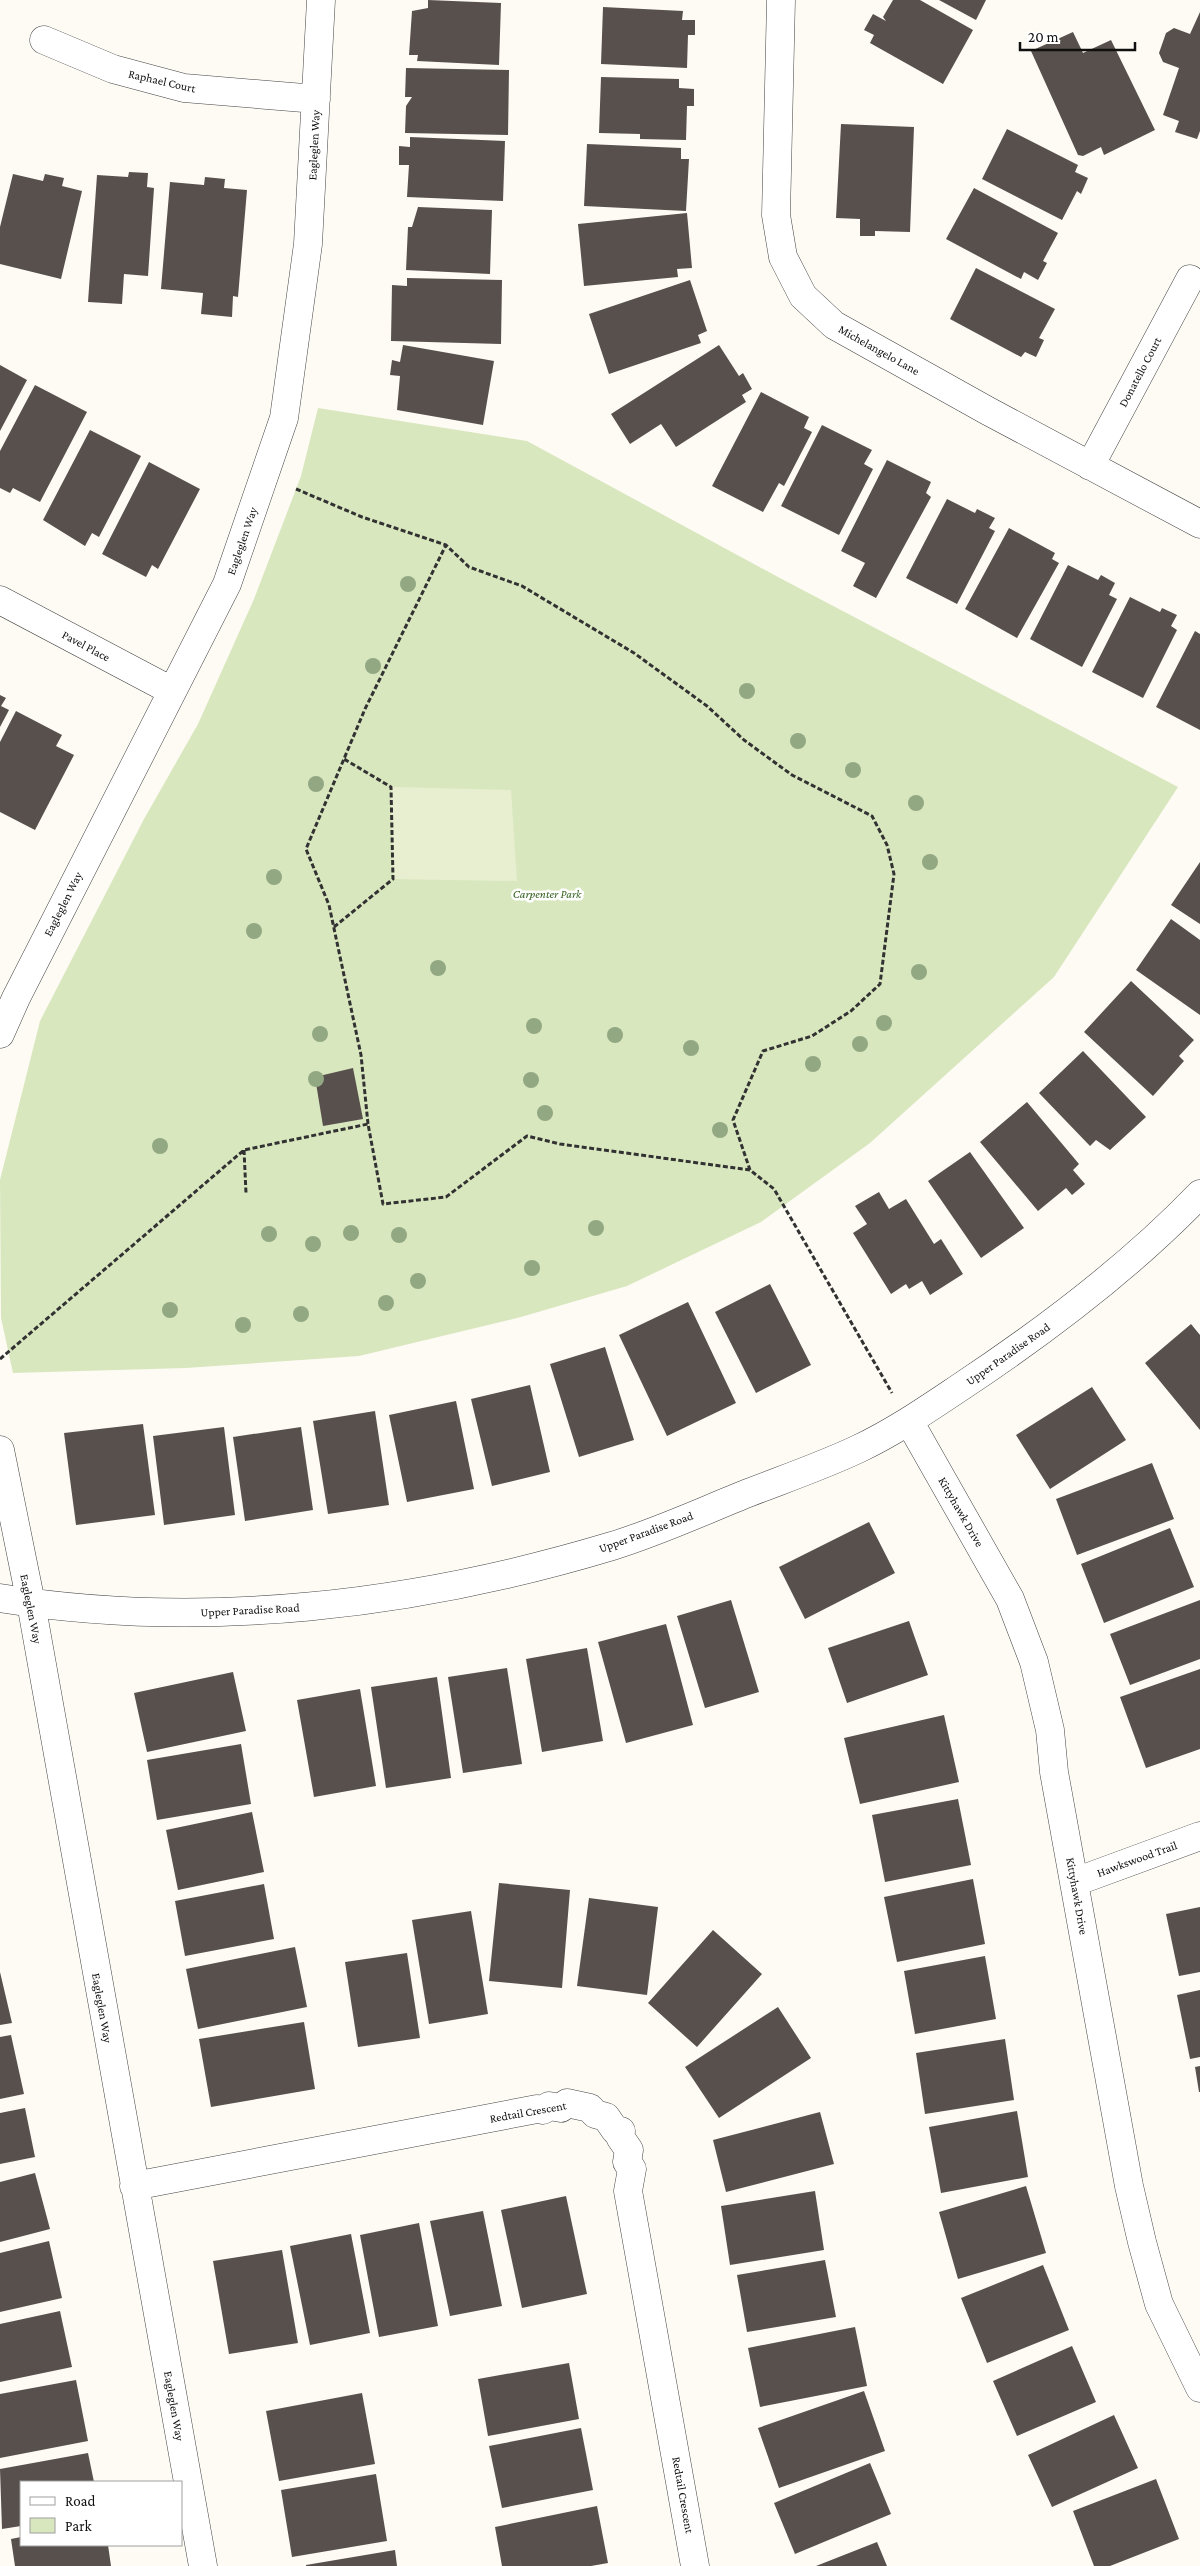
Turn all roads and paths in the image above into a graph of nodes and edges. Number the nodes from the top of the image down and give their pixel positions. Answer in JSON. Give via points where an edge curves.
{"nodes":[{"id":1,"x":321,"y":0,"type":"edge"},
{"id":2,"x":781,"y":0,"type":"edge"},
{"id":3,"x":44,"y":40,"type":"dead end"},
{"id":4,"x":316,"y":99,"type":"junction"},
{"id":5,"x":1190,"y":279,"type":"dead end"},
{"id":6,"x":1090,"y":466,"type":"junction"},
{"id":7,"x":265,"y":476,"type":"junction"},
{"id":8,"x":1200,"y":524,"type":"edge"},
{"id":9,"x":446,"y":545,"type":"junction"},
{"id":10,"x":0,"y":600,"type":"edge"},
{"id":11,"x":172,"y":691,"type":"junction"},
{"id":12,"x":344,"y":759,"type":"junction"},
{"id":13,"x":334,"y":927,"type":"junction"},
{"id":14,"x":0,"y":1034,"type":"edge"},
{"id":15,"x":368,"y":1124,"type":"junction"},
{"id":16,"x":244,"y":1150,"type":"junction"},
{"id":17,"x":750,"y":1170,"type":"junction"},
{"id":18,"x":246,"y":1193,"type":"dead end"},
{"id":19,"x":1200,"y":1194,"type":"edge"},
{"id":20,"x":0,"y":1359,"type":"edge"},
{"id":21,"x":909,"y":1421,"type":"junction"},
{"id":22,"x":0,"y":1450,"type":"edge"},
{"id":23,"x":0,"y":1598,"type":"edge"},
{"id":24,"x":31,"y":1603,"type":"junction"},
{"id":25,"x":1200,"y":1836,"type":"edge"},
{"id":26,"x":1075,"y":1882,"type":"junction"},
{"id":27,"x":134,"y":2186,"type":"junction"},
{"id":28,"x":1200,"y":2388,"type":"edge"},
{"id":29,"x":203,"y":2566,"type":"edge"},
{"id":30,"x":695,"y":2566,"type":"edge"}],
"edges":[{"from":1,"to":4,"type":"street","name":"Eagleglen Way"},
{"from":2,"to":6,"type":"street","name":"Michelangelo Lane","via":[[776,215],[783,257],[803,296],[834,325]]},
{"from":3,"to":4,"type":"street","name":"Raphael Court","via":[[113,69],[184,88]]},
{"from":4,"to":7,"type":"street","name":"Eagleglen Way","via":[[307,254],[284,418]]},
{"from":5,"to":6,"type":"street","name":"Donatello Court"},
{"from":6,"to":8,"type":"street","name":"Michelangelo Lane"},
{"from":7,"to":9,"type":"path","via":[[362,517]]},
{"from":7,"to":11,"type":"street","name":"Eagleglen Way","via":[[227,584]]},
{"from":9,"to":12,"type":"path"},
{"from":9,"to":17,"type":"path","via":[[469,567],[522,586],[634,653],[708,706],[769,759],[872,816],[887,845],[894,874],[880,984],[851,1011],[812,1036],[763,1051],[733,1120]]},
{"from":10,"to":11,"type":"street","name":"Pavel Place"},
{"from":11,"to":14,"type":"street","name":"Eagleglen Way"},
{"from":12,"to":13,"type":"path","via":[[306,849],[329,905]]},
{"from":12,"to":13,"type":"path","via":[[391,787],[392,879]]},
{"from":13,"to":15,"type":"path","via":[[361,1055]]},
{"from":15,"to":16,"type":"path"},
{"from":15,"to":17,"type":"path","via":[[383,1204],[446,1198],[527,1136],[560,1144]]},
{"from":16,"to":18,"type":"path"},
{"from":16,"to":20,"type":"path"},
{"from":17,"to":21,"type":"path","via":[[774,1190]]},
{"from":19,"to":21,"type":"street","name":"Upper Paradise Road","via":[[1137,1253],[1052,1324]]},
{"from":21,"to":24,"type":"street","name":"Upper Paradise Road","via":[[858,1449],[616,1545],[509,1575],[285,1609],[186,1613],[90,1610]]},
{"from":21,"to":26,"type":"street","name":"Kittyhawk Drive","via":[[1010,1599],[1034,1662],[1050,1730],[1054,1772]]},
{"from":22,"to":24,"type":"street","name":"Eagleglen Way"},
{"from":23,"to":24,"type":"street","name":"Upper Paradise Road"},
{"from":24,"to":27,"type":"street","name":"Eagleglen Way"},
{"from":25,"to":26,"type":"street","name":"Hawkswood Trail"},
{"from":26,"to":28,"type":"street","name":"Kittyhawk Drive","via":[[1129,2186],[1142,2242],[1159,2304]]},
{"from":27,"to":29,"type":"street","name":"Eagleglen Way"},
{"from":27,"to":30,"type":"street","name":"Redtail Crescent","via":[[543,2110],[549,2106],[561,2108],[567,2103],[590,2108],[595,2114],[606,2117],[615,2130],[621,2131],[620,2137],[629,2150],[627,2162],[632,2168],[628,2191]]}]}
